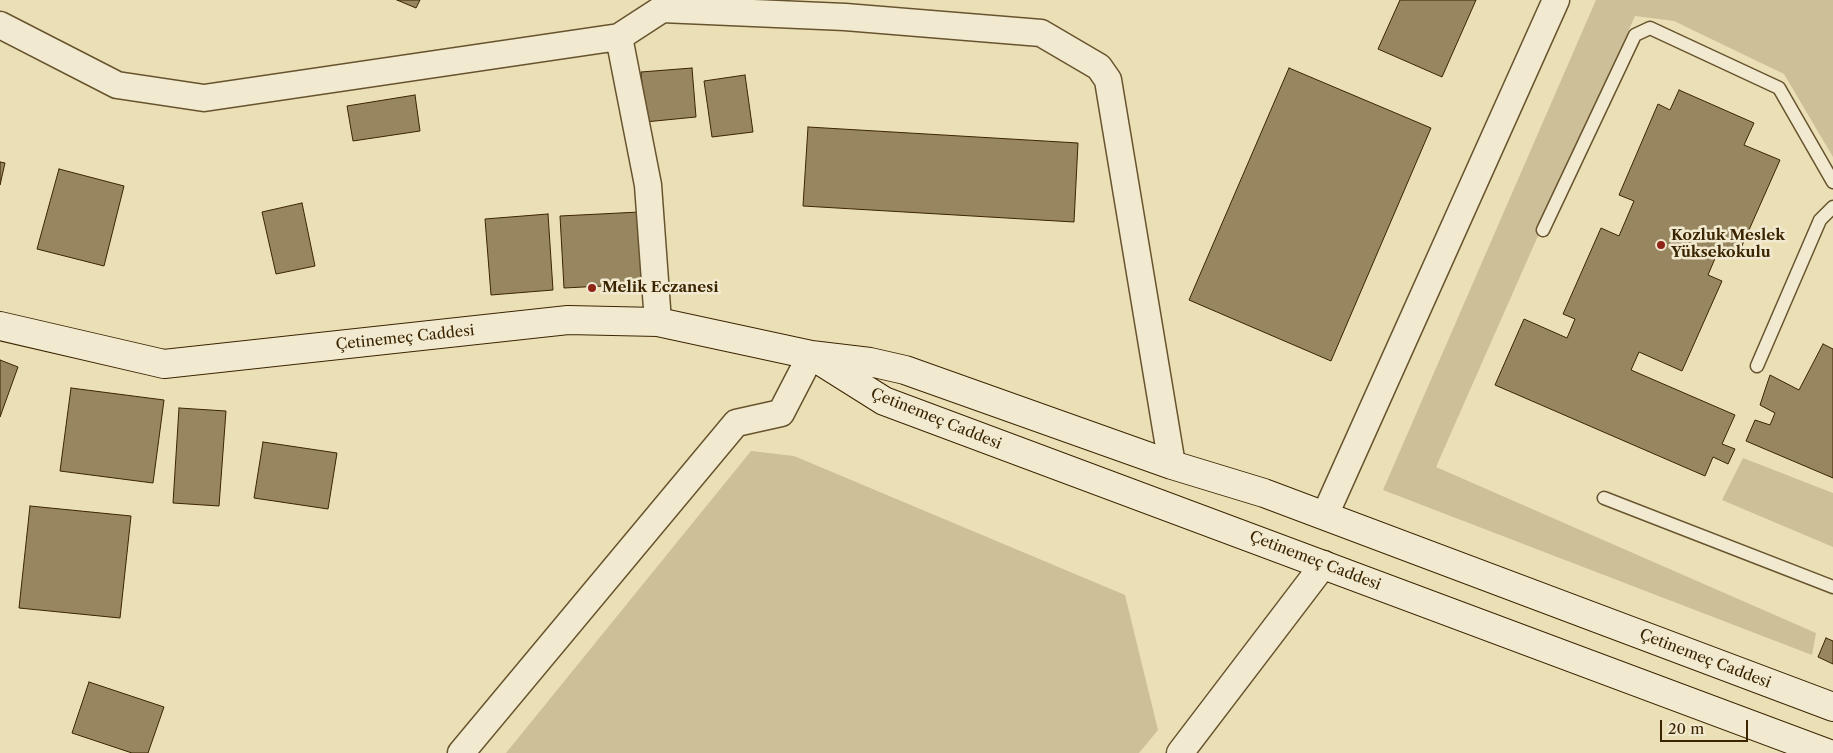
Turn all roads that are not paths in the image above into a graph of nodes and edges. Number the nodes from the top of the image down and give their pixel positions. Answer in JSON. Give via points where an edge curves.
{"nodes":[{"id":1,"x":1556,"y":0,"type":"edge"},
{"id":2,"x":660,"y":4,"type":"edge"},
{"id":3,"x":727,"y":6,"type":"edge"},
{"id":4,"x":0,"y":25,"type":"edge"},
{"id":5,"x":619,"y":37,"type":"junction"},
{"id":6,"x":1833,"y":182,"type":"edge"},
{"id":7,"x":1833,"y":207,"type":"edge"},
{"id":8,"x":1543,"y":230,"type":"dead end"},
{"id":9,"x":658,"y":322,"type":"junction"},
{"id":10,"x":0,"y":326,"type":"edge"},
{"id":11,"x":811,"y":355,"type":"junction"},
{"id":12,"x":1757,"y":366,"type":"dead end"},
{"id":13,"x":1172,"y":465,"type":"junction"},
{"id":14,"x":1604,"y":498,"type":"dead end"},
{"id":15,"x":1325,"y":515,"type":"junction"},
{"id":16,"x":1324,"y":564,"type":"junction"},
{"id":17,"x":1833,"y":587,"type":"edge"},
{"id":18,"x":1833,"y":707,"type":"edge"},
{"id":19,"x":461,"y":753,"type":"edge"},
{"id":20,"x":1180,"y":753,"type":"edge"},
{"id":21,"x":1827,"y":753,"type":"edge"}],
"edges":[{"from":1,"to":15,"type":"street"},
{"from":2,"to":3,"type":"street"},
{"from":2,"to":5,"type":"street"},
{"from":3,"to":13,"type":"street","via":[[1041,33],[1099,67],[1108,80]]},
{"from":4,"to":5,"type":"street","via":[[117,85],[204,98]]},
{"from":5,"to":9,"type":"street","via":[[648,185]]},
{"from":6,"to":8,"type":"lane","via":[[1779,88],[1650,28],[1635,35]]},
{"from":7,"to":12,"type":"lane","via":[[1820,220]]},
{"from":9,"to":10,"type":"main road","name":"Çetinemeç Caddesi","via":[[568,320],[164,364]]},
{"from":9,"to":11,"type":"main road","name":"Çetinemeç Caddesi"},
{"from":11,"to":13,"type":"main road","name":"Çetinemeç Caddesi","via":[[905,370]]},
{"from":11,"to":16,"type":"main road","name":"Çetinemeç Caddesi","via":[[884,402]]},
{"from":11,"to":19,"type":"street","via":[[781,413],[736,423]]},
{"from":13,"to":15,"type":"main road","name":"Çetinemeç Caddesi"},
{"from":14,"to":17,"type":"lane"},
{"from":15,"to":18,"type":"main road","name":"Çetinemeç Caddesi"},
{"from":16,"to":20,"type":"street"},
{"from":16,"to":21,"type":"main road","name":"Çetinemeç Caddesi"}]}
